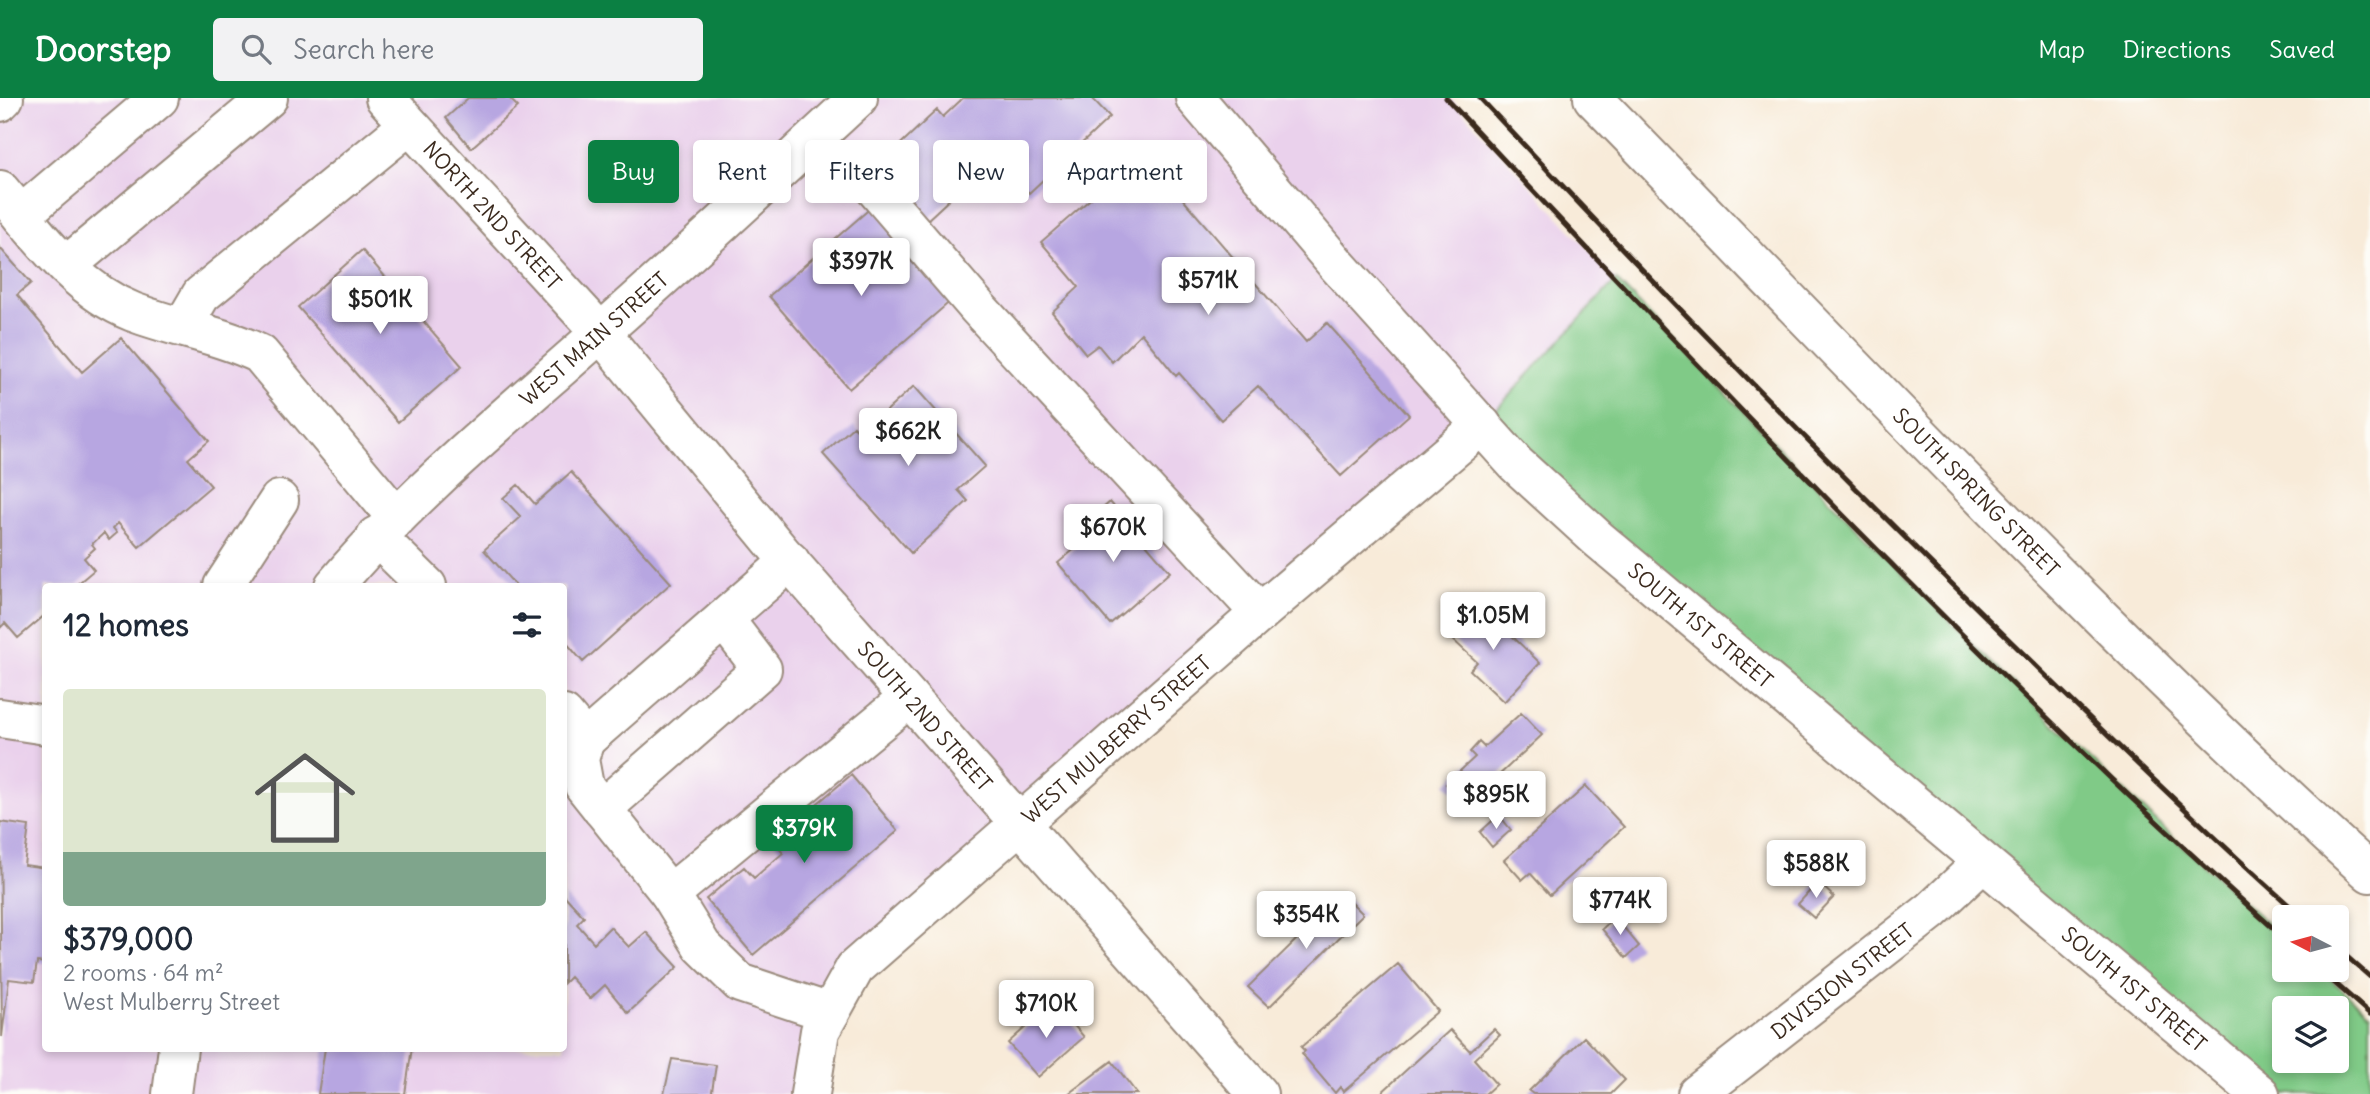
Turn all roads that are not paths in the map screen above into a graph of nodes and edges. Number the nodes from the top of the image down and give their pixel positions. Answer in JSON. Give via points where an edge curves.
{"nodes":[{"id":1,"x":4,"y":98,"type":"edge"},
{"id":2,"x":159,"y":98,"type":"edge"},
{"id":3,"x":268,"y":98,"type":"edge"},
{"id":4,"x":858,"y":98,"type":"edge"},
{"id":5,"x":1195,"y":98,"type":"edge"},
{"id":6,"x":1593,"y":98,"type":"edge"},
{"id":7,"x":0,"y":102,"type":"edge"},
{"id":8,"x":397,"y":111,"type":"edge"},
{"id":9,"x":11,"y":202,"type":"edge"},
{"id":10,"x":888,"y":203,"type":"edge"},
{"id":11,"x":66,"y":266,"type":"junction"},
{"id":12,"x":183,"y":326,"type":"junction"},
{"id":13,"x":601,"y":333,"type":"junction"},
{"id":14,"x":1482,"y":425,"type":"junction"},
{"id":15,"x":279,"y":500,"type":"dead end"},
{"id":16,"x":386,"y":527,"type":"junction"},
{"id":17,"x":790,"y":561,"type":"junction"},
{"id":18,"x":225,"y":583,"type":"edge"},
{"id":19,"x":337,"y":583,"type":"edge"},
{"id":20,"x":425,"y":583,"type":"edge"},
{"id":21,"x":1260,"y":613,"type":"junction"},
{"id":22,"x":724,"y":619,"type":"junction"},
{"id":23,"x":909,"y":698,"type":"junction"},
{"id":24,"x":0,"y":718,"type":"edge"},
{"id":25,"x":42,"y":724,"type":"edge"},
{"id":26,"x":574,"y":728,"type":"edge"},
{"id":27,"x":602,"y":809,"type":"junction"},
{"id":28,"x":1022,"y":824,"type":"junction"},
{"id":29,"x":1982,"y":863,"type":"junction"},
{"id":30,"x":2370,"y":873,"type":"edge"},
{"id":31,"x":670,"y":894,"type":"junction"},
{"id":32,"x":830,"y":1013,"type":"junction"},
{"id":33,"x":177,"y":1052,"type":"edge"},
{"id":34,"x":172,"y":1094,"type":"edge"},
{"id":35,"x":810,"y":1094,"type":"edge"},
{"id":36,"x":1258,"y":1094,"type":"edge"},
{"id":37,"x":1697,"y":1094,"type":"edge"},
{"id":38,"x":2260,"y":1094,"type":"edge"}],
"edges":[{"from":1,"to":7,"type":"street"},
{"from":2,"to":9,"type":"street"},
{"from":3,"to":11,"type":"street"},
{"from":4,"to":13,"type":"street","name":"WEST MAIN STREET"},
{"from":5,"to":14,"type":"street","name":"SOUTH 1ST STREET"},
{"from":6,"to":30,"type":"street","name":"SOUTH SPRING STREET","via":[[2095,610]]},
{"from":8,"to":12,"type":"street","via":[[201,295]]},
{"from":8,"to":13,"type":"street","name":"NORTH 2ND STREET"},
{"from":9,"to":11,"type":"street"},
{"from":10,"to":21,"type":"street","via":[[978,308]]},
{"from":11,"to":12,"type":"street","via":[[78,281],[132,311]]},
{"from":12,"to":16,"type":"street","via":[[230,339],[260,354]]},
{"from":13,"to":16,"type":"street","name":"WEST MAIN STREET"},
{"from":13,"to":17,"type":"street","name":"SOUTH 2ND STREET"},
{"from":14,"to":21,"type":"street","name":"WEST MULBERRY STREET"},
{"from":14,"to":29,"type":"street","name":"SOUTH 1ST STREET","via":[[1516,464],[1598,538]]},
{"from":15,"to":18,"type":"street"},
{"from":16,"to":19,"type":"street","name":"WEST MAIN STREET"},
{"from":16,"to":20,"type":"street"},
{"from":17,"to":22,"type":"street"},
{"from":17,"to":23,"type":"street","name":"SOUTH 2ND STREET"},
{"from":21,"to":28,"type":"street","name":"WEST MULBERRY STREET"},
{"from":22,"to":26,"type":"street"},
{"from":22,"to":27,"type":"street","via":[[762,669]]},
{"from":23,"to":28,"type":"street","name":"SOUTH 2ND STREET"},
{"from":23,"to":31,"type":"street"},
{"from":24,"to":25,"type":"street"},
{"from":26,"to":27,"type":"street","via":[[584,786]]},
{"from":27,"to":31,"type":"street"},
{"from":28,"to":32,"type":"street","name":"WEST MULBERRY STREET","via":[[855,968]]},
{"from":28,"to":36,"type":"street","name":"SOUTH 2ND STREET"},
{"from":29,"to":37,"type":"street","name":"DIVISION STREET","via":[[1931,911]]},
{"from":29,"to":38,"type":"street","name":"SOUTH 1ST STREET"},
{"from":31,"to":32,"type":"street","via":[[702,946],[740,983]]},
{"from":32,"to":35,"type":"street","name":"WEST MULBERRY STREET","via":[[820,1031]]},
{"from":33,"to":34,"type":"street"}]}
